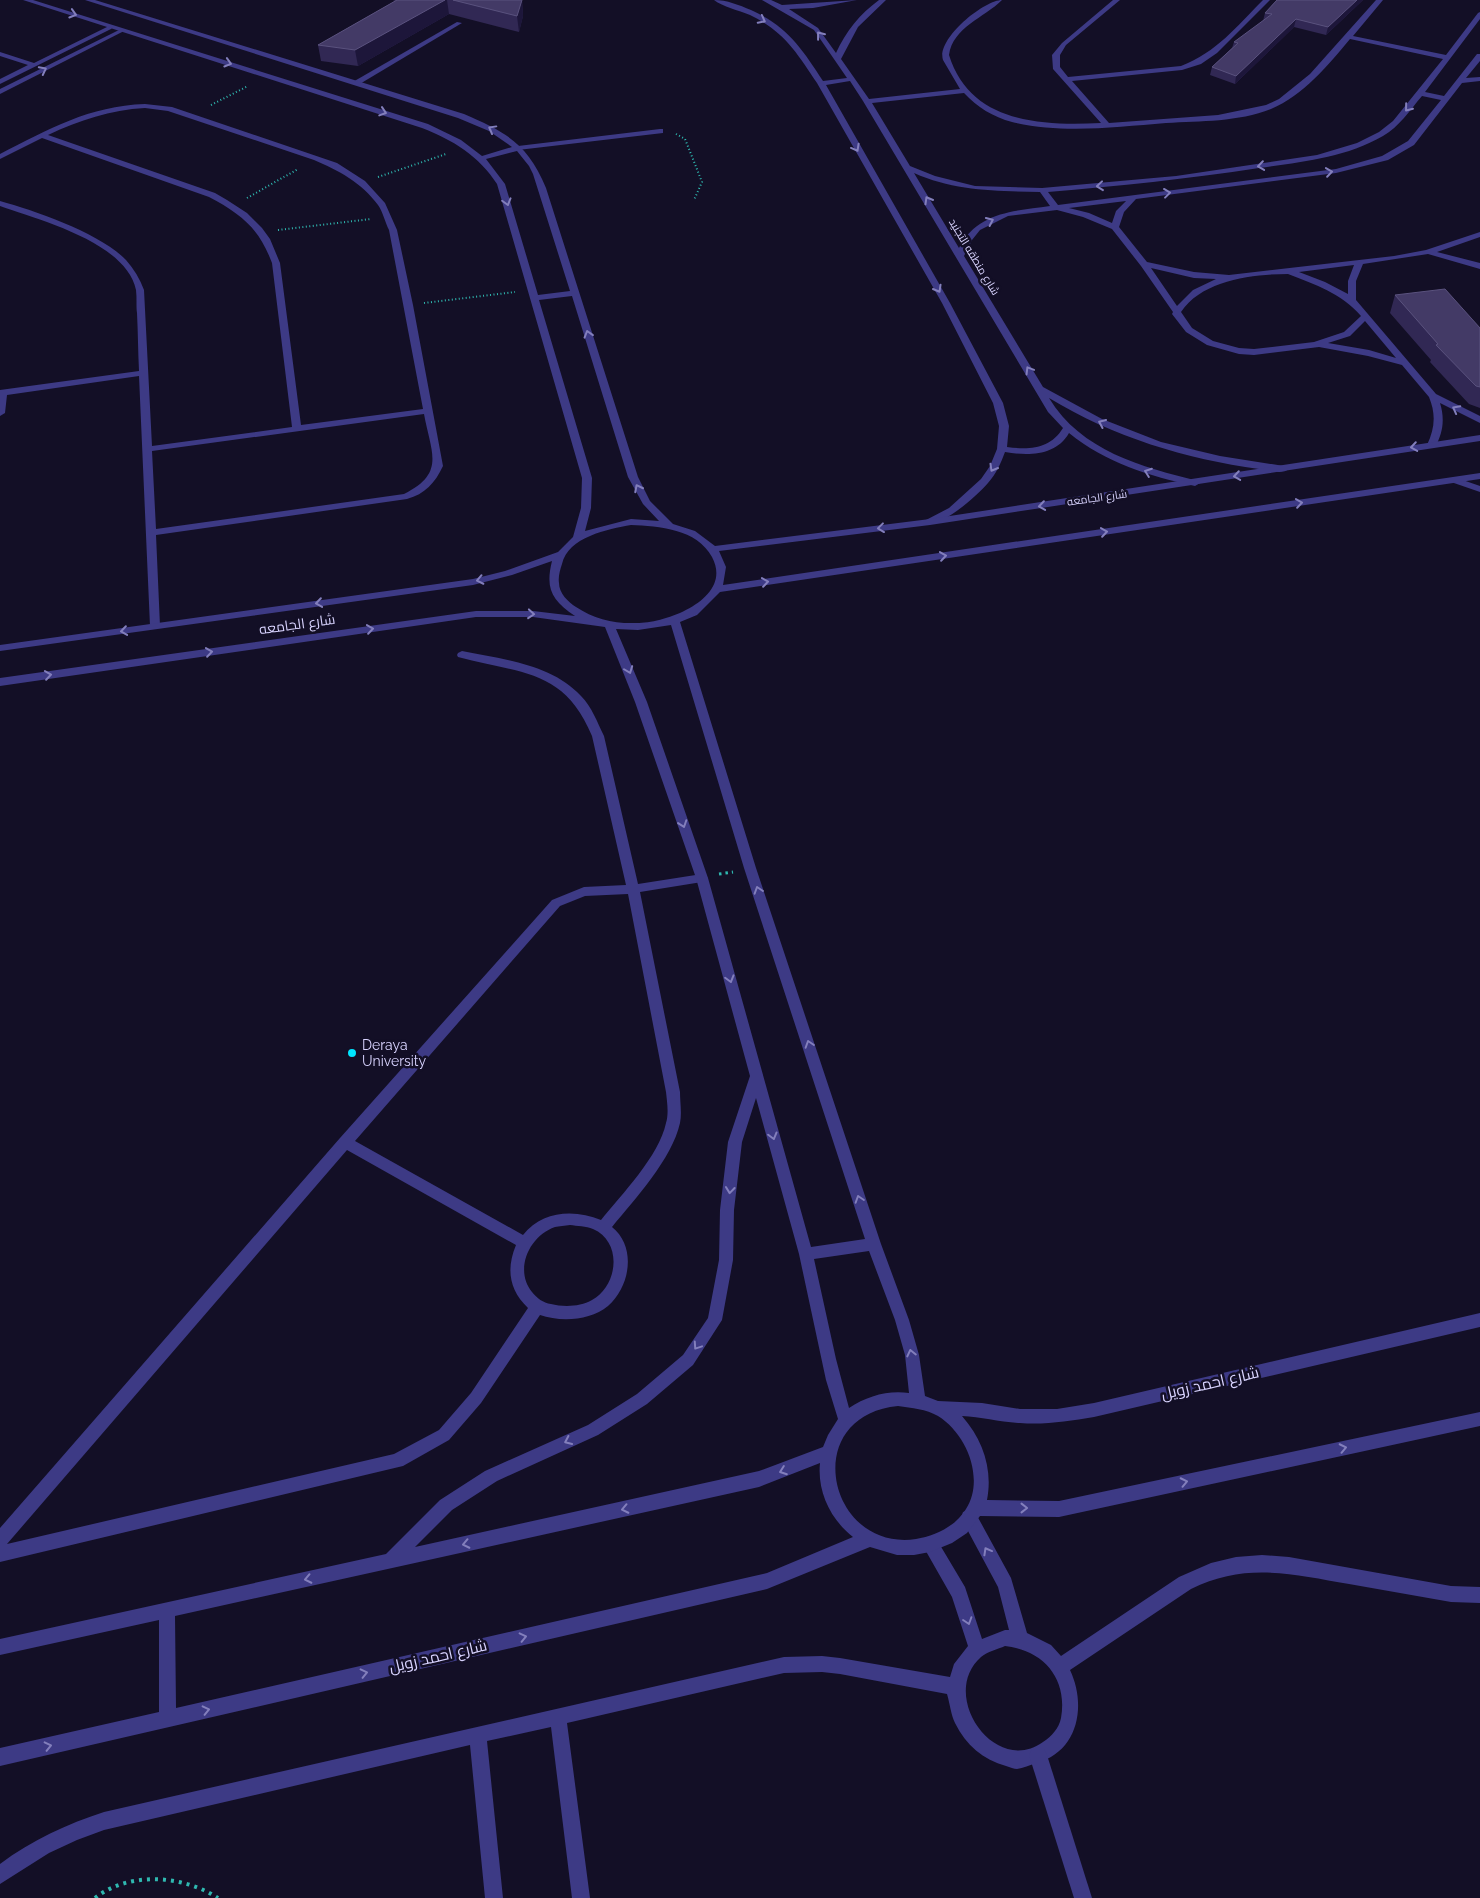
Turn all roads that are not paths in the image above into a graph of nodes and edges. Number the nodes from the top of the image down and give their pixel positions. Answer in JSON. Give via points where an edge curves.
{"nodes":[{"id":1,"x":88,"y":0,"type":"edge"},
{"id":2,"x":717,"y":0,"type":"edge"},
{"id":3,"x":765,"y":0,"type":"edge"},
{"id":4,"x":854,"y":0,"type":"edge"},
{"id":5,"x":884,"y":0,"type":"edge"},
{"id":6,"x":999,"y":0,"type":"edge"},
{"id":7,"x":1117,"y":0,"type":"edge"},
{"id":8,"x":1267,"y":0,"type":"edge"},
{"id":9,"x":1380,"y":0,"type":"edge"},
{"id":10,"x":31,"y":1,"type":"edge"},
{"id":11,"x":781,"y":7,"type":"junction"},
{"id":12,"x":1480,"y":14,"type":"edge"},
{"id":13,"x":459,"y":23,"type":"dead end"},
{"id":14,"x":111,"y":26,"type":"junction"},
{"id":15,"x":123,"y":30,"type":"junction"},
{"id":16,"x":1350,"y":37,"type":"junction"},
{"id":17,"x":0,"y":54,"type":"edge"},
{"id":18,"x":1480,"y":56,"type":"edge"},
{"id":19,"x":1448,"y":58,"type":"junction"},
{"id":20,"x":837,"y":59,"type":"junction"},
{"id":21,"x":34,"y":65,"type":"junction"},
{"id":22,"x":852,"y":79,"type":"junction"},
{"id":23,"x":1480,"y":79,"type":"edge"},
{"id":24,"x":1067,"y":80,"type":"junction"},
{"id":25,"x":1461,"y":81,"type":"junction"},
{"id":26,"x":0,"y":82,"type":"edge"},
{"id":27,"x":355,"y":83,"type":"junction"},
{"id":28,"x":820,"y":83,"type":"junction"},
{"id":29,"x":963,"y":91,"type":"junction"},
{"id":30,"x":0,"y":92,"type":"edge"},
{"id":31,"x":1420,"y":93,"type":"junction"},
{"id":32,"x":1447,"y":99,"type":"junction"},
{"id":33,"x":868,"y":101,"type":"junction"},
{"id":34,"x":1107,"y":126,"type":"junction"},
{"id":35,"x":660,"y":131,"type":"road end"},
{"id":36,"x":43,"y":136,"type":"junction"},
{"id":37,"x":518,"y":148,"type":"junction"},
{"id":38,"x":0,"y":157,"type":"edge"},
{"id":39,"x":482,"y":158,"type":"junction"},
{"id":40,"x":909,"y":168,"type":"junction"},
{"id":41,"x":1202,"y":174,"type":"junction"},
{"id":42,"x":1212,"y":187,"type":"junction"},
{"id":43,"x":1042,"y":190,"type":"junction"},
{"id":44,"x":1134,"y":197,"type":"junction"},
{"id":45,"x":0,"y":203,"type":"edge"},
{"id":46,"x":1055,"y":207,"type":"junction"},
{"id":47,"x":1115,"y":227,"type":"junction"},
{"id":48,"x":1480,"y":234,"type":"edge"},
{"id":49,"x":1428,"y":252,"type":"junction"},
{"id":50,"x":960,"y":256,"type":"junction"},
{"id":51,"x":1359,"y":263,"type":"junction"},
{"id":52,"x":1144,"y":264,"type":"junction"},
{"id":53,"x":1480,"y":266,"type":"edge"},
{"id":54,"x":1288,"y":271,"type":"junction"},
{"id":55,"x":1229,"y":278,"type":"junction"},
{"id":56,"x":575,"y":293,"type":"junction"},
{"id":57,"x":534,"y":294,"type":"junction"},
{"id":58,"x":1352,"y":300,"type":"junction"},
{"id":59,"x":1176,"y":314,"type":"junction"},
{"id":60,"x":1366,"y":316,"type":"junction"},
{"id":61,"x":1315,"y":345,"type":"junction"},
{"id":62,"x":1405,"y":363,"type":"junction"},
{"id":63,"x":145,"y":373,"type":"junction"},
{"id":64,"x":1039,"y":388,"type":"junction"},
{"id":65,"x":1,"y":392,"type":"edge"},
{"id":66,"x":1433,"y":396,"type":"junction"},
{"id":67,"x":429,"y":411,"type":"junction"},
{"id":68,"x":0,"y":413,"type":"edge"},
{"id":69,"x":1480,"y":420,"type":"edge"},
{"id":70,"x":1067,"y":428,"type":"junction"},
{"id":71,"x":297,"y":429,"type":"junction"},
{"id":72,"x":1480,"y":438,"type":"edge"},
{"id":73,"x":1432,"y":445,"type":"junction"},
{"id":74,"x":148,"y":449,"type":"junction"},
{"id":75,"x":1002,"y":449,"type":"junction"},
{"id":76,"x":1284,"y":469,"type":"junction"},
{"id":77,"x":1480,"y":476,"type":"edge"},
{"id":78,"x":1454,"y":480,"type":"junction"},
{"id":79,"x":1195,"y":483,"type":"junction"},
{"id":80,"x":1480,"y":489,"type":"edge"},
{"id":81,"x":930,"y":522,"type":"junction"},
{"id":82,"x":669,"y":525,"type":"junction"},
{"id":83,"x":151,"y":533,"type":"junction"},
{"id":84,"x":578,"y":539,"type":"junction"},
{"id":85,"x":712,"y":549,"type":"junction"},
{"id":86,"x":560,"y":555,"type":"junction"},
{"id":87,"x":717,"y":590,"type":"junction"},
{"id":88,"x":675,"y":621,"type":"junction"},
{"id":89,"x":605,"y":624,"type":"junction"},
{"id":90,"x":155,"y":626,"type":"junction"},
{"id":91,"x":0,"y":648,"type":"edge"},
{"id":92,"x":462,"y":655,"type":"dead end"},
{"id":93,"x":0,"y":682,"type":"edge"},
{"id":94,"x":702,"y":878,"type":"junction"},
{"id":95,"x":633,"y":889,"type":"junction"},
{"id":96,"x":757,"y":1075,"type":"junction"},
{"id":97,"x":345,"y":1142,"type":"junction"},
{"id":98,"x":603,"y":1228,"type":"junction"},
{"id":99,"x":525,"y":1243,"type":"junction"},
{"id":100,"x":874,"y":1244,"type":"junction"},
{"id":101,"x":806,"y":1254,"type":"junction"},
{"id":102,"x":537,"y":1307,"type":"junction"},
{"id":103,"x":1480,"y":1320,"type":"edge"},
{"id":104,"x":918,"y":1401,"type":"junction"},
{"id":105,"x":937,"y":1408,"type":"junction"},
{"id":106,"x":1480,"y":1419,"type":"edge"},
{"id":107,"x":846,"y":1421,"type":"junction"},
{"id":108,"x":828,"y":1453,"type":"junction"},
{"id":109,"x":972,"y":1513,"type":"junction"},
{"id":110,"x":870,"y":1539,"type":"junction"},
{"id":111,"x":0,"y":1540,"type":"edge"},
{"id":112,"x":931,"y":1546,"type":"junction"},
{"id":113,"x":0,"y":1554,"type":"edge"},
{"id":114,"x":391,"y":1561,"type":"junction"},
{"id":115,"x":1480,"y":1595,"type":"edge"},
{"id":116,"x":167,"y":1610,"type":"junction"},
{"id":117,"x":1020,"y":1640,"type":"junction"},
{"id":118,"x":0,"y":1647,"type":"edge"},
{"id":119,"x":977,"y":1648,"type":"junction"},
{"id":120,"x":1060,"y":1667,"type":"junction"},
{"id":121,"x":956,"y":1687,"type":"junction"},
{"id":122,"x":558,"y":1716,"type":"junction"},
{"id":123,"x":168,"y":1718,"type":"junction"},
{"id":124,"x":478,"y":1735,"type":"junction"},
{"id":125,"x":1038,"y":1755,"type":"junction"},
{"id":126,"x":0,"y":1757,"type":"edge"},
{"id":127,"x":0,"y":1875,"type":"edge"},
{"id":128,"x":494,"y":1898,"type":"edge"},
{"id":129,"x":582,"y":1898,"type":"edge"},
{"id":130,"x":1082,"y":1898,"type":"edge"}],
"edges":[{"from":1,"to":27,"type":"street"},
{"from":2,"to":28,"type":"street","one_way":true,"via":[[748,12],[786,35]]},
{"from":3,"to":11,"type":"street","name":"شارع منطقه التجنيد"},
{"from":4,"to":11,"type":"street"},
{"from":5,"to":20,"type":"street","via":[[865,13],[853,27]]},
{"from":6,"to":29,"type":"street","via":[[967,23],[946,45],[945,57]]},
{"from":7,"to":24,"type":"street","via":[[1064,44],[1056,55],[1056,67]]},
{"from":8,"to":24,"type":"street","via":[[1215,52],[1198,62],[1182,68]]},
{"from":9,"to":16,"type":"street"},
{"from":10,"to":14,"type":"street","one_way":true},
{"from":20,"to":11,"type":"street","name":"شارع منطقه التجنيد","one_way":true,"via":[[816,30]]},
{"from":12,"to":19,"type":"street"},
{"from":13,"to":27,"type":"street"},
{"from":14,"to":15,"type":"street"},
{"from":14,"to":21,"type":"street"},
{"from":30,"to":15,"type":"street","one_way":true},
{"from":15,"to":39,"type":"street","one_way":true,"via":[[349,98],[438,130]]},
{"from":16,"to":19,"type":"street"},
{"from":16,"to":34,"type":"street","via":[[1284,99],[1269,107],[1190,120]]},
{"from":17,"to":21,"type":"street"},
{"from":18,"to":25,"type":"street"},
{"from":19,"to":31,"type":"street"},
{"from":20,"to":22,"type":"street","name":"شارع منطقه التجنيد"},
{"from":21,"to":26,"type":"street"},
{"from":22,"to":28,"type":"street"},
{"from":22,"to":33,"type":"street","name":"شارع منطقه التجنيد"},
{"from":23,"to":25,"type":"street"},
{"from":24,"to":34,"type":"street"},
{"from":25,"to":32,"type":"street"},
{"from":37,"to":27,"type":"street","one_way":true,"via":[[503,136],[462,116],[364,89]]},
{"from":28,"to":75,"type":"street","one_way":true,"via":[[946,302],[998,403],[1004,426]]},
{"from":29,"to":33,"type":"street"},
{"from":29,"to":34,"type":"street","via":[[978,104],[1012,119],[1066,126]]},
{"from":31,"to":32,"type":"street"},
{"from":31,"to":41,"type":"street","one_way":true,"via":[[1396,123],[1360,145],[1318,157]]},
{"from":42,"to":32,"type":"street","one_way":true,"via":[[1336,171],[1385,158],[1411,143]]},
{"from":33,"to":40,"type":"street","name":"شارع منطقه التجنيد"},
{"from":35,"to":37,"type":"street"},
{"from":36,"to":38,"type":"street"},
{"from":36,"to":67,"type":"street","via":[[83,116],[118,106],[154,106],[317,158],[362,183],[389,217]]},
{"from":36,"to":71,"type":"street","via":[[212,195],[250,218],[272,246],[276,263]]},
{"from":37,"to":39,"type":"street"},
{"from":37,"to":56,"type":"street","via":[[534,167]]},
{"from":39,"to":57,"type":"street","one_way":true,"via":[[502,184]]},
{"from":40,"to":43,"type":"street","via":[[932,178],[975,188]]},
{"from":50,"to":40,"type":"street","name":"شارع منطقه التجنيد","one_way":true},
{"from":41,"to":42,"type":"street"},
{"from":41,"to":43,"type":"street","one_way":true},
{"from":44,"to":42,"type":"street","one_way":true},
{"from":43,"to":46,"type":"street"},
{"from":44,"to":46,"type":"street"},
{"from":44,"to":47,"type":"street","via":[[1120,211]]},
{"from":45,"to":63,"type":"street","via":[[102,245],[132,273],[140,290]]},
{"from":46,"to":47,"type":"street"},
{"from":50,"to":46,"type":"street","one_way":true,"via":[[966,239],[989,220],[1006,214]]},
{"from":47,"to":52,"type":"street"},
{"from":48,"to":49,"type":"street"},
{"from":49,"to":51,"type":"street"},
{"from":49,"to":53,"type":"street"},
{"from":64,"to":50,"type":"street","name":"شارع منطقه التجنيد","one_way":true},
{"from":51,"to":54,"type":"street"},
{"from":51,"to":58,"type":"street","via":[[1352,281]]},
{"from":52,"to":55,"type":"street","via":[[1177,272]]},
{"from":52,"to":59,"type":"street"},
{"from":54,"to":55,"type":"street"},
{"from":54,"to":58,"type":"street"},
{"from":55,"to":59,"type":"street","via":[[1190,296]]},
{"from":56,"to":57,"type":"street"},
{"from":82,"to":56,"type":"street","one_way":true,"via":[[646,502],[635,483]]},
{"from":57,"to":84,"type":"street","via":[[586,478],[586,508]]},
{"from":58,"to":60,"type":"street"},
{"from":59,"to":61,"type":"street","via":[[1198,337],[1224,348],[1254,352]]},
{"from":60,"to":61,"type":"street","via":[[1347,334]]},
{"from":60,"to":62,"type":"street"},
{"from":61,"to":62,"type":"street","via":[[1360,351]]},
{"from":62,"to":66,"type":"street"},
{"from":63,"to":65,"type":"street"},
{"from":63,"to":74,"type":"street"},
{"from":64,"to":70,"type":"street","name":"شارع منطقه التجنيد"},
{"from":76,"to":64,"type":"street","one_way":true,"via":[[1200,456],[1148,441],[1100,422]]},
{"from":65,"to":68,"type":"street"},
{"from":69,"to":66,"type":"street","one_way":true},
{"from":66,"to":73,"type":"street","via":[[1440,421]]},
{"from":67,"to":71,"type":"street"},
{"from":67,"to":83,"type":"street","via":[[438,466],[433,478],[406,496]]},
{"from":70,"to":75,"type":"street","via":[[1061,440],[1047,448],[1027,452]]},
{"from":79,"to":70,"type":"street","name":"شارع منطقه التجنيد","one_way":true,"via":[[1157,475],[1121,462]]},
{"from":71,"to":74,"type":"street"},
{"from":72,"to":73,"type":"street","name":"شارع الجامعه"},
{"from":73,"to":76,"type":"street","name":"شارع الجامعه","one_way":true},
{"from":74,"to":83,"type":"street"},
{"from":75,"to":81,"type":"street","one_way":true,"via":[[990,474],[970,496]]},
{"from":76,"to":79,"type":"street","name":"شارع الجامعه","one_way":true},
{"from":77,"to":78,"type":"street"},
{"from":78,"to":80,"type":"street"},
{"from":87,"to":78,"type":"street","one_way":true},
{"from":79,"to":81,"type":"street","name":"شارع الجامعه","one_way":true},
{"from":81,"to":85,"type":"street","name":"شارع الجامعه","one_way":true},
{"from":82,"to":84,"type":"street","via":[[631,522],[611,525]]},
{"from":82,"to":85,"type":"street","via":[[694,535]]},
{"from":83,"to":90,"type":"street"},
{"from":84,"to":86,"type":"street"},
{"from":85,"to":87,"type":"street","via":[[721,569]]},
{"from":86,"to":89,"type":"street","via":[[553,581],[558,594],[567,606],[582,616]]},
{"from":86,"to":90,"type":"street","name":"شارع الجامعه","one_way":true,"via":[[472,582]]},
{"from":87,"to":88,"type":"street","via":[[701,608]]},
{"from":88,"to":89,"type":"street","via":[[643,627]]},
{"from":100,"to":88,"type":"street","one_way":true,"via":[[750,868]]},
{"from":93,"to":89,"type":"street","name":"شارع الجامعه","one_way":true,"via":[[476,614],[533,614]]},
{"from":89,"to":94,"type":"street","one_way":true,"via":[[642,702]]},
{"from":90,"to":91,"type":"street","name":"شارع الجامعه","one_way":true},
{"from":92,"to":95,"type":"street","via":[[538,673],[572,692],[584,706],[598,736]]},
{"from":94,"to":95,"type":"street"},
{"from":94,"to":96,"type":"street","one_way":true},
{"from":95,"to":97,"type":"street","via":[[584,892],[556,903]]},
{"from":95,"to":98,"type":"street","via":[[673,1092],[673,1123],[642,1178]]},
{"from":96,"to":101,"type":"street","one_way":true},
{"from":96,"to":114,"type":"street","one_way":true,"via":[[735,1142],[726,1260],[715,1320],[688,1360],[642,1399],[593,1430],[491,1476],[446,1505]]},
{"from":97,"to":99,"type":"street"},
{"from":97,"to":111,"type":"street"},
{"from":98,"to":99,"type":"street","via":[[588,1221],[551,1222],[535,1231]]},
{"from":98,"to":102,"type":"street","via":[[616,1239],[622,1255],[616,1287],[602,1302],[587,1310],[549,1312]]},
{"from":99,"to":102,"type":"street","via":[[516,1260],[516,1276],[521,1292]]},
{"from":100,"to":101,"type":"street"},
{"from":104,"to":100,"type":"street","one_way":true,"via":[[912,1354]]},
{"from":101,"to":107,"type":"street","via":[[837,1397]]},
{"from":102,"to":113,"type":"street","via":[[476,1398],[444,1435],[397,1461]]},
{"from":103,"to":105,"type":"street","name":"شارع احمد زويل","via":[[1058,1416],[1020,1416]]},
{"from":104,"to":105,"type":"street"},
{"from":104,"to":107,"type":"street","via":[[879,1401]]},
{"from":105,"to":109,"type":"street","via":[[954,1418],[977,1451],[982,1470],[981,1490]]},
{"from":109,"to":106,"type":"street","one_way":true,"via":[[1058,1509]]},
{"from":107,"to":108,"type":"street"},
{"from":108,"to":110,"type":"street","via":[[827,1473],[836,1505],[852,1527]]},
{"from":108,"to":114,"type":"street","one_way":true,"via":[[759,1479]]},
{"from":109,"to":112,"type":"street","via":[[949,1538]]},
{"from":117,"to":109,"type":"street","one_way":true,"via":[[1005,1584]]},
{"from":110,"to":112,"type":"street","via":[[910,1549]]},
{"from":123,"to":110,"type":"street","name":"شارع احمد زويل","one_way":true,"via":[[767,1581]]},
{"from":112,"to":119,"type":"street","one_way":true,"via":[[959,1593]]},
{"from":114,"to":116,"type":"street","one_way":true},
{"from":115,"to":120,"type":"street","via":[[1451,1594],[1289,1565],[1245,1562],[1217,1568],[1186,1583]]},
{"from":116,"to":118,"type":"street"},
{"from":116,"to":123,"type":"street"},
{"from":117,"to":119,"type":"street","via":[[1005,1638]]},
{"from":117,"to":120,"type":"street","via":[[1035,1645]]},
{"from":119,"to":121,"type":"street","via":[[966,1659]]},
{"from":120,"to":125,"type":"street","via":[[1068,1683],[1070,1718],[1064,1734],[1052,1747]]},
{"from":121,"to":122,"type":"street","via":[[840,1666],[784,1665]]},
{"from":121,"to":125,"type":"street","via":[[963,1723],[987,1750],[1021,1759]]},
{"from":122,"to":124,"type":"street"},
{"from":122,"to":129,"type":"street"},
{"from":126,"to":123,"type":"street","name":"شارع احمد زويل","one_way":true},
{"from":124,"to":127,"type":"street","via":[[94,1823],[41,1847]]},
{"from":124,"to":128,"type":"street"},
{"from":125,"to":130,"type":"street"}]}
